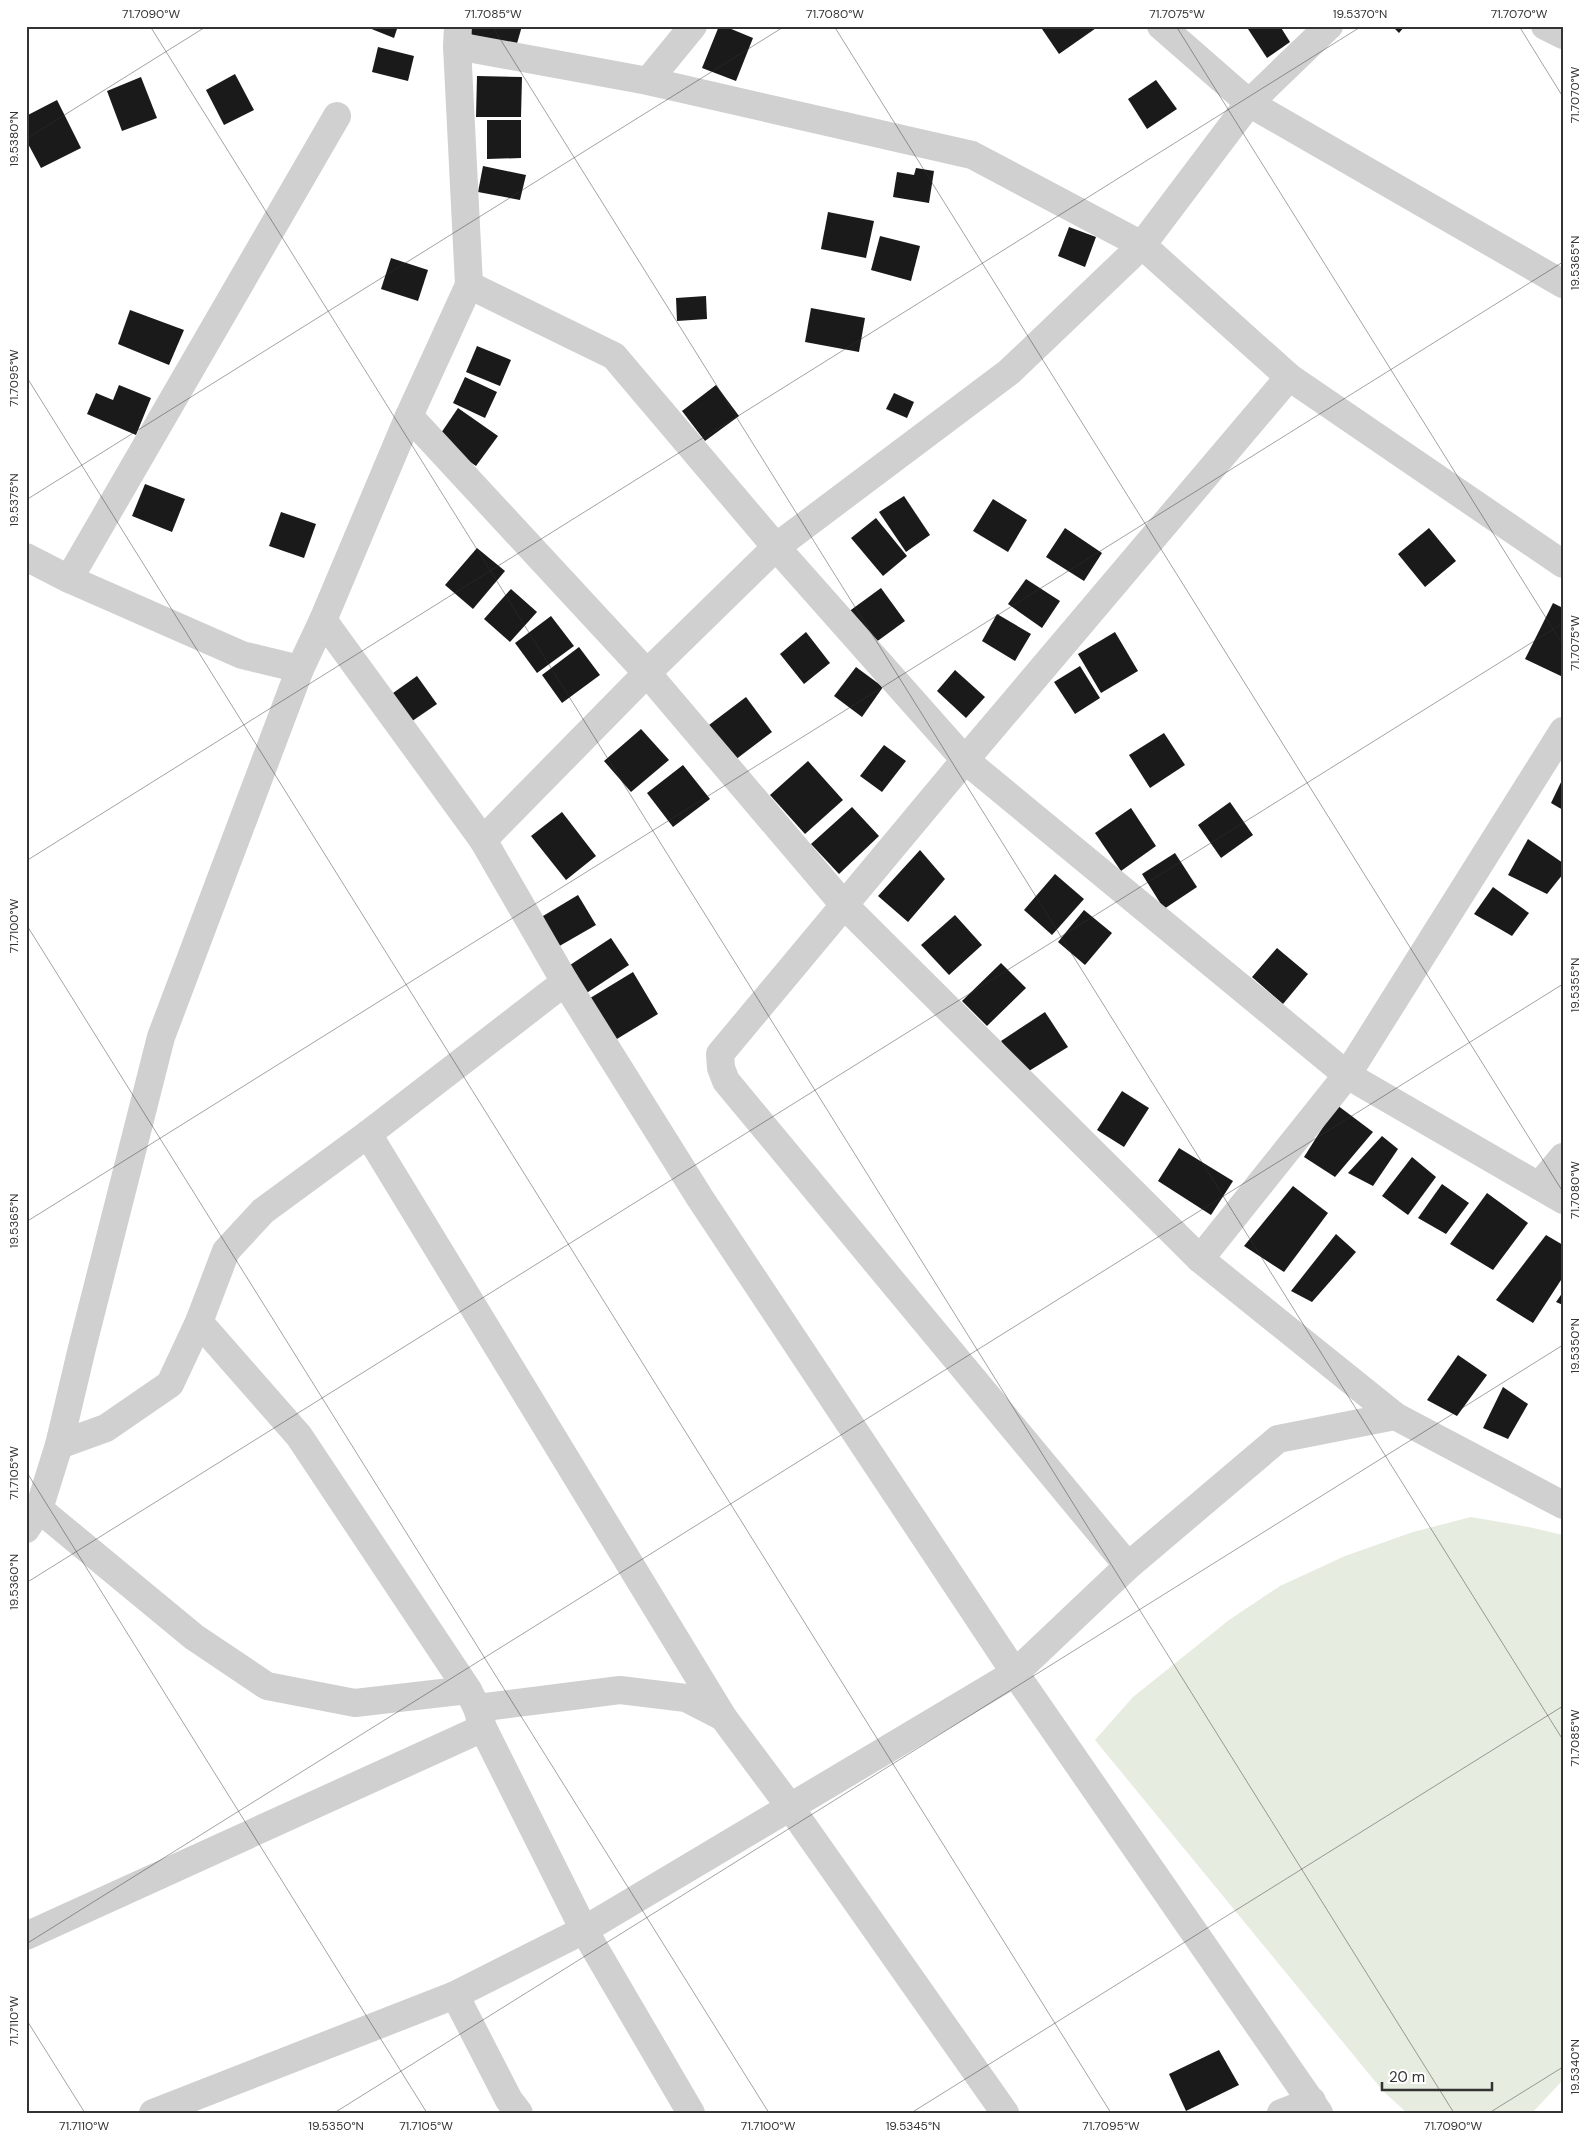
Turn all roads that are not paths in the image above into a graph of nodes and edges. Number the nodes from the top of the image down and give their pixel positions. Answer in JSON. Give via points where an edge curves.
{"nodes":[{"id":1,"x":693,"y":26,"type":"edge"},
{"id":2,"x":1161,"y":26,"type":"edge"},
{"id":3,"x":1329,"y":26,"type":"edge"},
{"id":4,"x":1545,"y":26,"type":"edge"},
{"id":5,"x":1563,"y":35,"type":"edge"},
{"id":6,"x":458,"y":36,"type":"edge"},
{"id":7,"x":648,"y":81,"type":"junction"},
{"id":8,"x":1249,"y":103,"type":"junction"},
{"id":9,"x":337,"y":116,"type":"dead end"},
{"id":10,"x":1142,"y":245,"type":"junction"},
{"id":11,"x":1563,"y":284,"type":"edge"},
{"id":12,"x":469,"y":285,"type":"junction"},
{"id":13,"x":1289,"y":377,"type":"junction"},
{"id":14,"x":409,"y":416,"type":"junction"},
{"id":15,"x":776,"y":547,"type":"junction"},
{"id":16,"x":26,"y":557,"type":"edge"},
{"id":17,"x":1563,"y":564,"type":"edge"},
{"id":18,"x":69,"y":579,"type":"junction"},
{"id":19,"x":323,"y":620,"type":"junction"},
{"id":20,"x":300,"y":669,"type":"junction"},
{"id":21,"x":647,"y":673,"type":"junction"},
{"id":22,"x":1563,"y":731,"type":"edge"},
{"id":23,"x":965,"y":760,"type":"junction"},
{"id":24,"x":483,"y":840,"type":"junction"},
{"id":25,"x":844,"y":905,"type":"junction"},
{"id":26,"x":565,"y":982,"type":"junction"},
{"id":27,"x":1347,"y":1075,"type":"junction"},
{"id":28,"x":368,"y":1134,"type":"junction"},
{"id":29,"x":1563,"y":1157,"type":"edge"},
{"id":30,"x":1539,"y":1186,"type":"junction"},
{"id":31,"x":1563,"y":1200,"type":"edge"},
{"id":32,"x":1200,"y":1259,"type":"junction"},
{"id":33,"x":200,"y":1322,"type":"junction"},
{"id":34,"x":1395,"y":1416,"type":"junction"},
{"id":35,"x":59,"y":1445,"type":"junction"},
{"id":36,"x":1563,"y":1505,"type":"edge"},
{"id":37,"x":33,"y":1519,"type":"edge"},
{"id":38,"x":1128,"y":1566,"type":"junction"},
{"id":39,"x":1015,"y":1673,"type":"junction"},
{"id":40,"x":476,"y":1709,"type":"junction"},
{"id":41,"x":723,"y":1716,"type":"junction"},
{"id":42,"x":790,"y":1807,"type":"junction"},
{"id":43,"x":584,"y":1930,"type":"junction"},
{"id":44,"x":26,"y":1936,"type":"edge"},
{"id":45,"x":455,"y":1995,"type":"junction"},
{"id":46,"x":1316,"y":2107,"type":"edge"},
{"id":47,"x":153,"y":2113,"type":"edge"},
{"id":48,"x":519,"y":2113,"type":"edge"},
{"id":49,"x":690,"y":2113,"type":"edge"},
{"id":50,"x":1005,"y":2113,"type":"edge"},
{"id":51,"x":1282,"y":2113,"type":"edge"}],
"edges":[{"from":1,"to":7,"type":"street"},
{"from":2,"to":8,"type":"street"},
{"from":3,"to":8,"type":"street"},
{"from":4,"to":5,"type":"street"},
{"from":6,"to":7,"type":"street"},
{"from":6,"to":12,"type":"street"},
{"from":7,"to":10,"type":"street","via":[[972,155]]},
{"from":8,"to":10,"type":"street"},
{"from":8,"to":11,"type":"street"},
{"from":9,"to":18,"type":"street"},
{"from":10,"to":13,"type":"street"},
{"from":10,"to":15,"type":"street","via":[[1010,372]]},
{"from":12,"to":14,"type":"street"},
{"from":12,"to":15,"type":"street","via":[[614,356]]},
{"from":13,"to":17,"type":"street"},
{"from":13,"to":23,"type":"street"},
{"from":14,"to":19,"type":"street"},
{"from":14,"to":21,"type":"street"},
{"from":15,"to":21,"type":"street"},
{"from":15,"to":23,"type":"street"},
{"from":16,"to":18,"type":"street"},
{"from":18,"to":20,"type":"street","via":[[242,655]]},
{"from":19,"to":20,"type":"street"},
{"from":19,"to":24,"type":"street"},
{"from":20,"to":35,"type":"street","via":[[161,1037]]},
{"from":21,"to":24,"type":"street"},
{"from":21,"to":25,"type":"street"},
{"from":22,"to":27,"type":"street"},
{"from":23,"to":25,"type":"street"},
{"from":23,"to":27,"type":"street"},
{"from":24,"to":26,"type":"street"},
{"from":25,"to":32,"type":"street"},
{"from":25,"to":38,"type":"street","via":[[720,1054],[726,1080]]},
{"from":26,"to":28,"type":"street"},
{"from":26,"to":39,"type":"street","via":[[700,1198]]},
{"from":27,"to":30,"type":"street"},
{"from":27,"to":32,"type":"street"},
{"from":28,"to":33,"type":"street","via":[[263,1211],[226,1251]]},
{"from":28,"to":41,"type":"street"},
{"from":29,"to":30,"type":"street"},
{"from":30,"to":31,"type":"street"},
{"from":32,"to":34,"type":"street"},
{"from":33,"to":35,"type":"street","via":[[170,1384],[106,1428]]},
{"from":33,"to":40,"type":"street","via":[[299,1436]]},
{"from":34,"to":36,"type":"street"},
{"from":34,"to":38,"type":"street","via":[[1278,1439]]},
{"from":35,"to":37,"type":"street"},
{"from":37,"to":40,"type":"street","via":[[194,1637],[267,1686],[355,1702]]},
{"from":38,"to":39,"type":"street"},
{"from":39,"to":42,"type":"street"},
{"from":39,"to":46,"type":"street"},
{"from":40,"to":41,"type":"street","via":[[620,1690],[686,1698]]},
{"from":40,"to":43,"type":"street"},
{"from":40,"to":44,"type":"street"},
{"from":41,"to":42,"type":"street"},
{"from":42,"to":43,"type":"street"},
{"from":42,"to":50,"type":"street"},
{"from":43,"to":45,"type":"street"},
{"from":43,"to":49,"type":"street"},
{"from":45,"to":47,"type":"street"},
{"from":45,"to":48,"type":"street","via":[[509,2100]]},
{"from":46,"to":51,"type":"street"}]}
